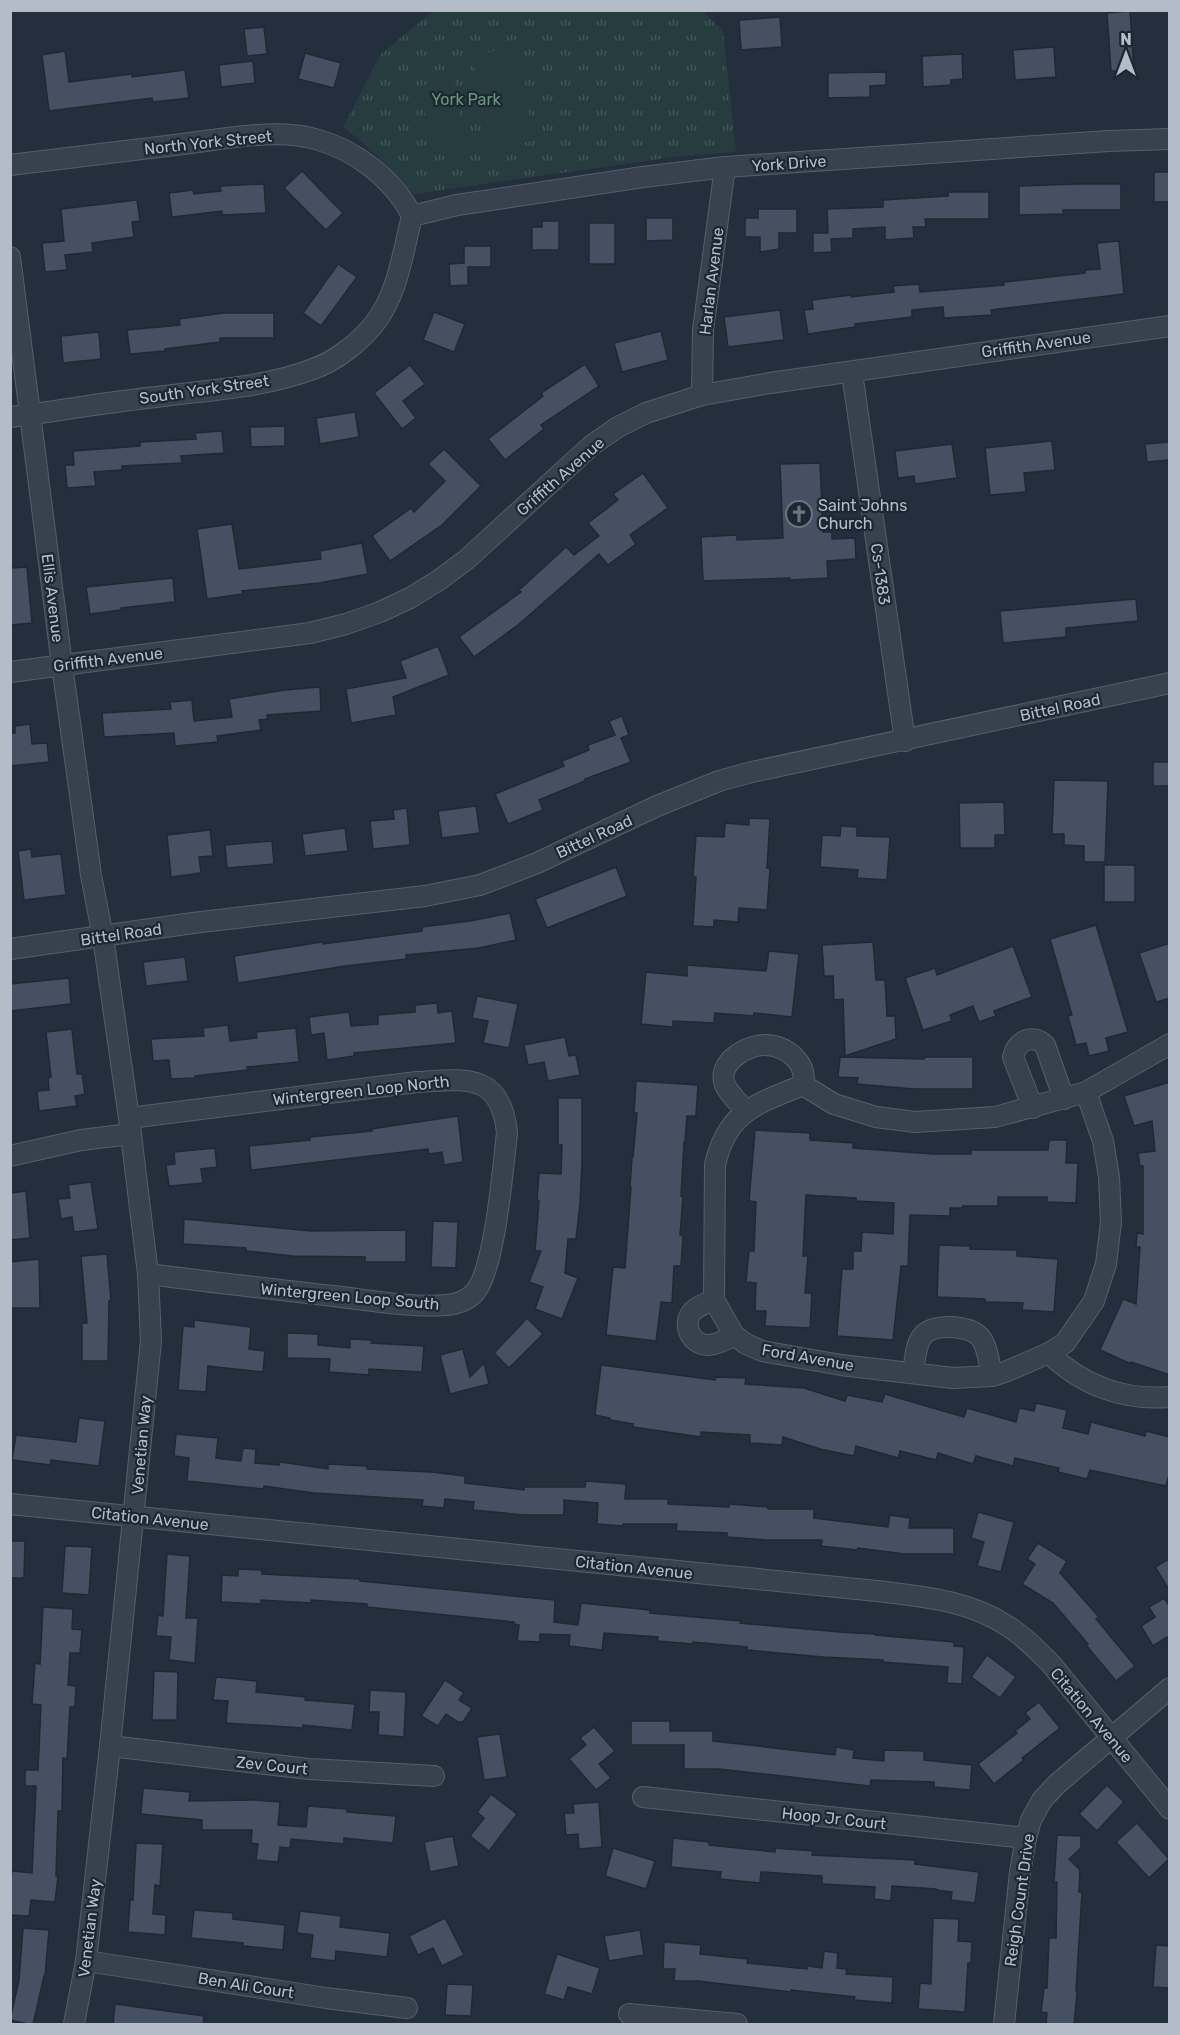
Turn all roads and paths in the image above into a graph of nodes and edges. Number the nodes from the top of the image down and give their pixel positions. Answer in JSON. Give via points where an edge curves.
{"nodes":[{"id":1,"x":1170,"y":139,"type":"edge"},
{"id":2,"x":10,"y":165,"type":"edge"},
{"id":3,"x":725,"y":167,"type":"junction"},
{"id":4,"x":412,"y":216,"type":"junction"},
{"id":5,"x":10,"y":257,"type":"edge"},
{"id":6,"x":1170,"y":326,"type":"edge"},
{"id":7,"x":852,"y":373,"type":"junction"},
{"id":8,"x":702,"y":395,"type":"junction"},
{"id":9,"x":20,"y":416,"type":"edge"},
{"id":10,"x":62,"y":665,"type":"junction"},
{"id":11,"x":10,"y":672,"type":"edge"},
{"id":12,"x":1170,"y":683,"type":"edge"},
{"id":13,"x":905,"y":741,"type":"junction"},
{"id":14,"x":103,"y":938,"type":"junction"},
{"id":15,"x":10,"y":949,"type":"edge"},
{"id":16,"x":1170,"y":1044,"type":"edge"},
{"id":17,"x":803,"y":1085,"type":"junction"},
{"id":18,"x":1086,"y":1092,"type":"junction"},
{"id":19,"x":1064,"y":1099,"type":"junction"},
{"id":20,"x":1033,"y":1108,"type":"junction"},
{"id":21,"x":746,"y":1111,"type":"junction"},
{"id":22,"x":130,"y":1126,"type":"junction"},
{"id":23,"x":10,"y":1156,"type":"edge"},
{"id":24,"x":500,"y":1186,"type":"joint"},
{"id":25,"x":148,"y":1274,"type":"junction"},
{"id":26,"x":714,"y":1300,"type":"junction"},
{"id":27,"x":734,"y":1335,"type":"junction"},
{"id":28,"x":1049,"y":1353,"type":"junction"},
{"id":29,"x":913,"y":1373,"type":"junction"},
{"id":30,"x":992,"y":1376,"type":"junction"},
{"id":31,"x":1170,"y":1397,"type":"edge"},
{"id":32,"x":10,"y":1504,"type":"edge"},
{"id":33,"x":135,"y":1517,"type":"junction"},
{"id":34,"x":1170,"y":1688,"type":"edge"},
{"id":35,"x":1112,"y":1739,"type":"junction"},
{"id":36,"x":110,"y":1746,"type":"junction"},
{"id":37,"x":434,"y":1776,"type":"dead end"},
{"id":38,"x":642,"y":1797,"type":"dead end"},
{"id":39,"x":1170,"y":1809,"type":"edge"},
{"id":40,"x":1026,"y":1838,"type":"junction"},
{"id":41,"x":86,"y":1961,"type":"junction"},
{"id":42,"x":407,"y":2008,"type":"dead end"},
{"id":43,"x":629,"y":2014,"type":"dead end"},
{"id":44,"x":74,"y":2025,"type":"edge"},
{"id":45,"x":737,"y":2025,"type":"edge"},
{"id":46,"x":1004,"y":2025,"type":"edge"}],
"edges":[{"from":1,"to":3,"type":"street","name":"York Drive"},
{"from":2,"to":4,"type":"street","name":"North York Street","via":[[244,136],[292,135],[314,138],[355,155],[393,189]]},
{"from":3,"to":4,"type":"street","name":"York Drive","via":[[457,205]]},
{"from":3,"to":8,"type":"street","name":"Harlan Avenue","via":[[703,330]]},
{"from":4,"to":9,"type":"street","name":"South York Street","via":[[387,304],[357,341],[314,369],[259,384]]},
{"from":5,"to":9,"type":"street","name":"Ellis Avenue","via":[[22,335]]},
{"from":6,"to":7,"type":"street","name":"Griffith Avenue"},
{"from":7,"to":8,"type":"street","name":"Griffith Avenue"},
{"from":7,"to":13,"type":"street","name":"Cs-1383"},
{"from":8,"to":10,"type":"street","name":"Griffith Avenue","via":[[646,413],[618,427],[592,445],[466,560],[420,592],[380,612],[310,633]]},
{"from":9,"to":10,"type":"street","name":"Ellis Avenue"},
{"from":10,"to":11,"type":"street","name":"Griffith Avenue"},
{"from":10,"to":14,"type":"street","name":"Ellis Avenue"},
{"from":12,"to":13,"type":"street","name":"Bittel Road"},
{"from":13,"to":14,"type":"street","name":"Bittel Road","via":[[719,781],[480,885],[425,896]]},
{"from":14,"to":15,"type":"street","name":"Bittel Road"},
{"from":14,"to":22,"type":"street","name":"Venetian Way"},
{"from":16,"to":18,"type":"street"},
{"from":17,"to":20,"type":"street","via":[[834,1104],[876,1117],[915,1122],[995,1117]]},
{"from":17,"to":21,"type":"street"},
{"from":17,"to":21,"type":"street","via":[[803,1071],[790,1053],[767,1045],[749,1049],[729,1061],[723,1078]]},
{"from":18,"to":19,"type":"street"},
{"from":18,"to":28,"type":"street","name":"Ford Avenue","via":[[1103,1141],[1109,1177],[1111,1222],[1106,1264],[1094,1301],[1065,1343]]},
{"from":19,"to":20,"type":"street"},
{"from":19,"to":20,"type":"street","via":[[1045,1045],[1025,1040],[1015,1048],[1013,1057]]},
{"from":21,"to":26,"type":"street","via":[[718,1149],[715,1165]]},
{"from":22,"to":23,"type":"street","name":"Wintergreen Loop North"},
{"from":22,"to":24,"type":"street","name":"Wintergreen Loop North","via":[[459,1079],[475,1082],[495,1094],[506,1116]]},
{"from":22,"to":25,"type":"street","name":"Venetian Way"},
{"from":24,"to":25,"type":"street","name":"Wintergreen Loop South","via":[[490,1255],[481,1283],[474,1294],[450,1305],[363,1300]]},
{"from":25,"to":33,"type":"street","name":"Venetian Way","via":[[151,1341]]},
{"from":26,"to":27,"type":"street"},
{"from":26,"to":27,"type":"street","via":[[691,1313],[687,1325],[690,1334],[705,1345]]},
{"from":27,"to":29,"type":"street","name":"Ford Avenue","via":[[754,1347],[778,1354]]},
{"from":28,"to":30,"type":"street","name":"Ford Avenue"},
{"from":28,"to":31,"type":"street","via":[[1076,1376],[1104,1389],[1136,1396]]},
{"from":29,"to":30,"type":"street","name":"Ford Avenue","via":[[953,1378]]},
{"from":29,"to":30,"type":"street","via":[[921,1338],[934,1328],[951,1327],[978,1335]]},
{"from":32,"to":33,"type":"street","name":"Citation Avenue"},
{"from":33,"to":35,"type":"street","name":"Citation Avenue","via":[[936,1598],[962,1604],[1010,1627],[1051,1664]]},
{"from":33,"to":36,"type":"street","name":"Venetian Way"},
{"from":34,"to":35,"type":"street","name":"Reigh Count Drive"},
{"from":35,"to":39,"type":"street","name":"Citation Avenue"},
{"from":35,"to":40,"type":"street","name":"Reigh Count Drive","via":[[1042,1800]]},
{"from":36,"to":37,"type":"street","name":"Zev Court","via":[[309,1769]]},
{"from":36,"to":41,"type":"street","name":"Venetian Way"},
{"from":38,"to":40,"type":"street","name":"Hoop Jr Court"},
{"from":40,"to":46,"type":"street","name":"Reigh Count Drive"},
{"from":41,"to":42,"type":"street","name":"Ben Ali Court"},
{"from":41,"to":44,"type":"street","name":"Venetian Way"},
{"from":43,"to":45,"type":"street"}]}
